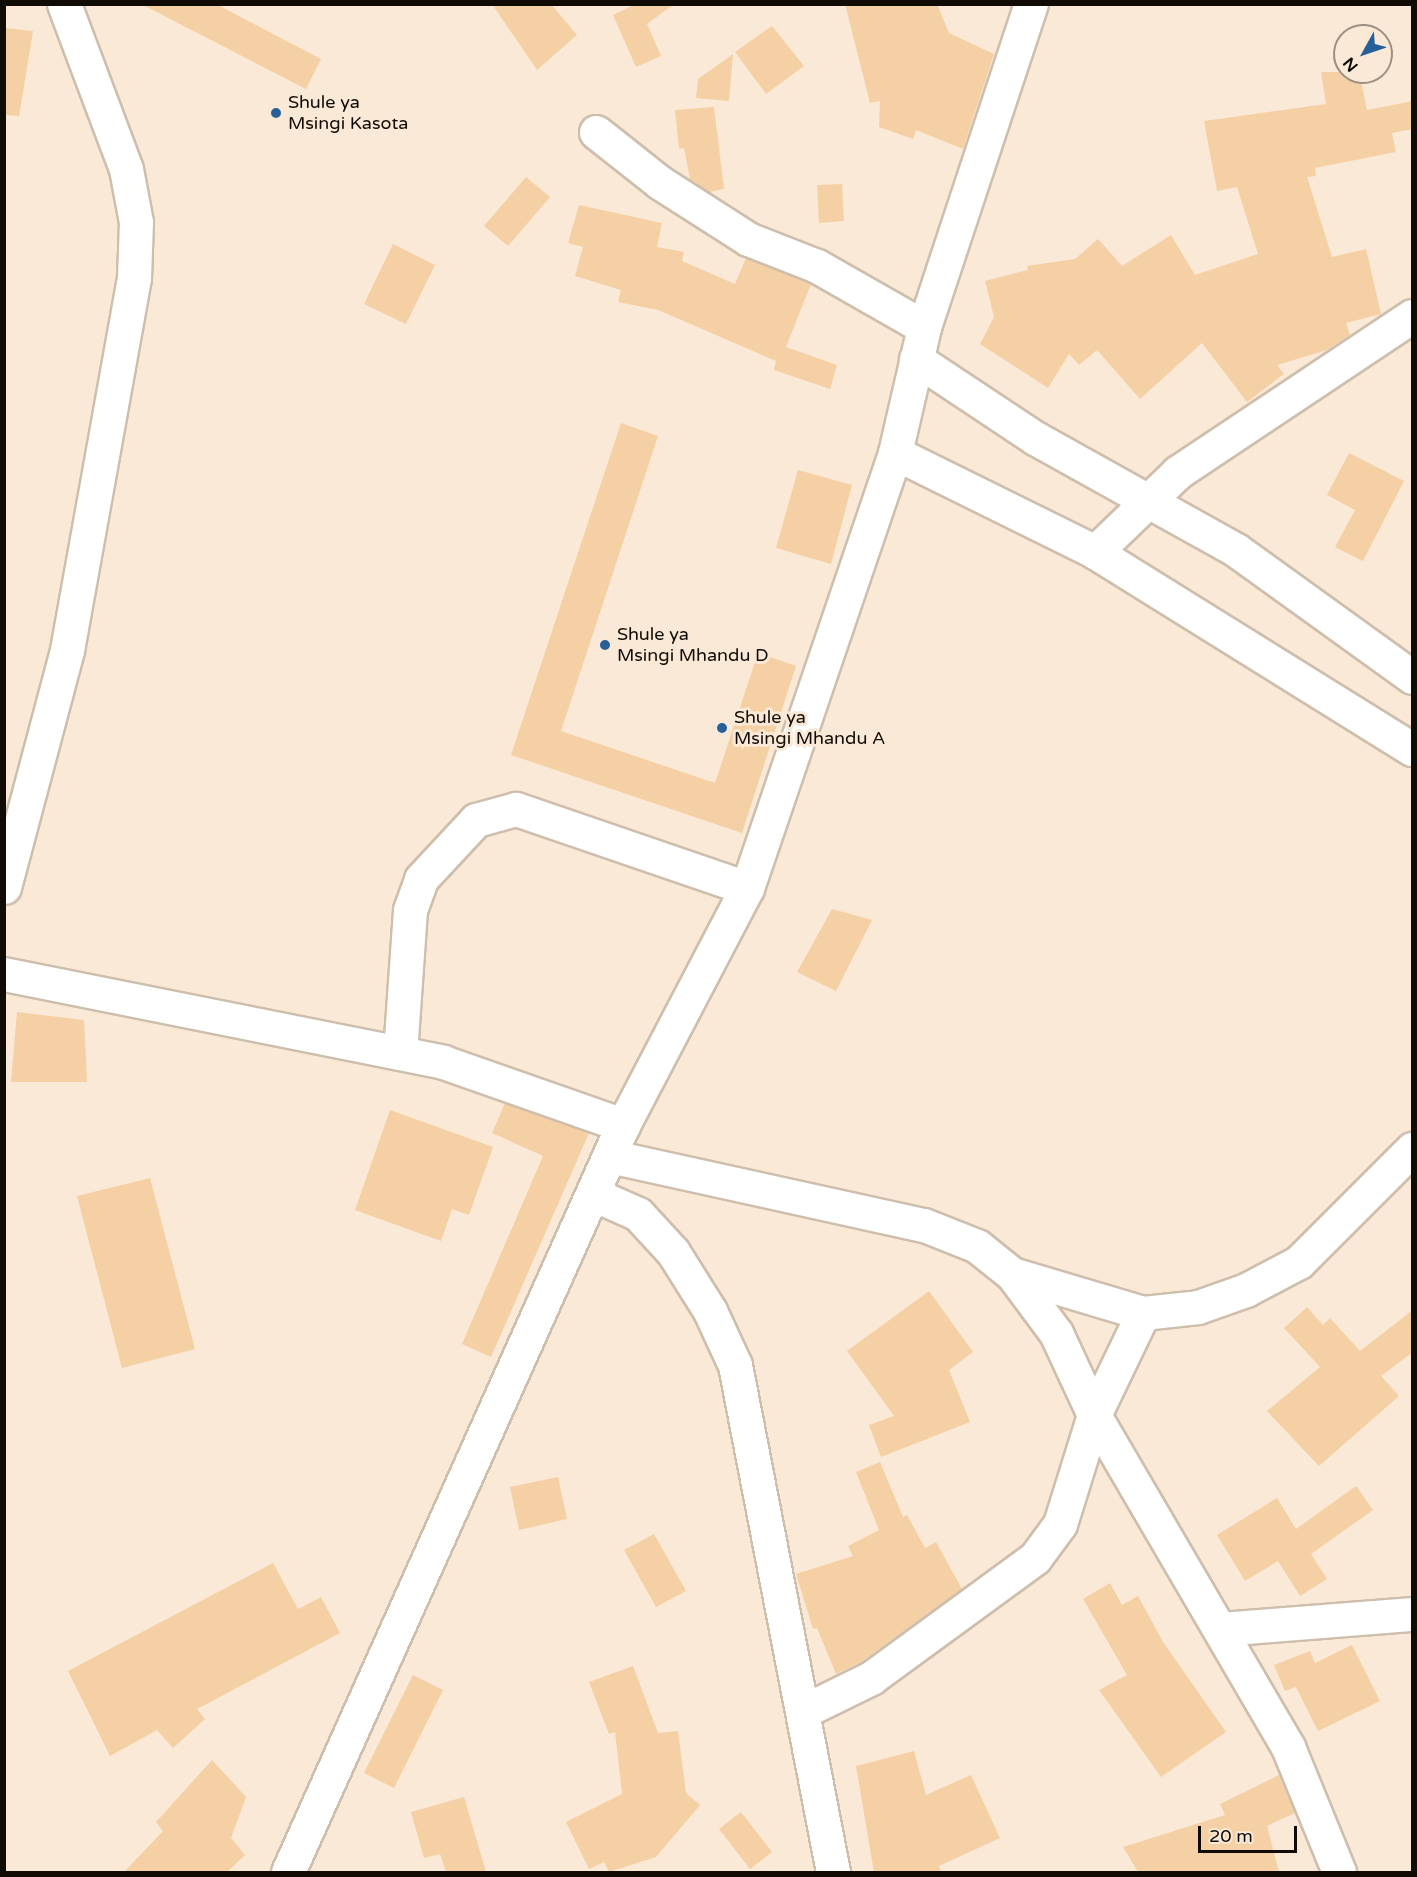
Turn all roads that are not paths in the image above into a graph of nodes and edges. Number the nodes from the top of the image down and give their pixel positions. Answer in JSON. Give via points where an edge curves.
{"nodes":[{"id":1,"x":64,"y":4,"type":"edge"},
{"id":2,"x":1032,"y":4,"type":"edge"},
{"id":3,"x":596,"y":132,"type":"dead end"},
{"id":4,"x":1413,"y":316,"type":"edge"},
{"id":5,"x":924,"y":327,"type":"junction"},
{"id":6,"x":916,"y":359,"type":"junction"},
{"id":7,"x":895,"y":453,"type":"junction"},
{"id":8,"x":1149,"y":500,"type":"junction"},
{"id":9,"x":1095,"y":552,"type":"junction"},
{"id":10,"x":1413,"y":677,"type":"edge"},
{"id":11,"x":1413,"y":749,"type":"edge"},
{"id":12,"x":4,"y":887,"type":"edge"},
{"id":13,"x":747,"y":888,"type":"junction"},
{"id":14,"x":4,"y":974,"type":"edge"},
{"id":15,"x":400,"y":1053,"type":"junction"},
{"id":16,"x":623,"y":1125,"type":"junction"},
{"id":17,"x":1413,"y":1149,"type":"edge"},
{"id":18,"x":609,"y":1156,"type":"junction"},
{"id":19,"x":593,"y":1194,"type":"junction"},
{"id":20,"x":1012,"y":1274,"type":"junction"},
{"id":21,"x":1143,"y":1313,"type":"junction"},
{"id":22,"x":1094,"y":1415,"type":"junction"},
{"id":23,"x":1413,"y":1614,"type":"edge"},
{"id":24,"x":1221,"y":1629,"type":"junction"},
{"id":25,"x":804,"y":1711,"type":"junction"},
{"id":26,"x":288,"y":1872,"type":"edge"},
{"id":27,"x":833,"y":1872,"type":"edge"},
{"id":28,"x":1339,"y":1872,"type":"edge"}],
"edges":[{"from":1,"to":12,"type":"street","via":[[126,169],[136,222],[134,278],[67,650]]},
{"from":2,"to":5,"type":"street"},
{"from":3,"to":5,"type":"street","via":[[659,182],[748,239],[817,266]]},
{"from":4,"to":8,"type":"street","via":[[1178,472]]},
{"from":5,"to":6,"type":"street"},
{"from":6,"to":7,"type":"street"},
{"from":6,"to":8,"type":"street","via":[[1035,438]]},
{"from":7,"to":9,"type":"street"},
{"from":7,"to":13,"type":"street"},
{"from":8,"to":9,"type":"street"},
{"from":8,"to":10,"type":"street","via":[[1236,550]]},
{"from":9,"to":11,"type":"street"},
{"from":13,"to":15,"type":"street","via":[[516,809],[476,820],[421,879],[410,910]]},
{"from":13,"to":16,"type":"street"},
{"from":14,"to":15,"type":"street"},
{"from":15,"to":16,"type":"street","via":[[443,1062]]},
{"from":16,"to":18,"type":"street"},
{"from":17,"to":21,"type":"street","via":[[1299,1262],[1246,1290],[1198,1307]]},
{"from":18,"to":19,"type":"street"},
{"from":18,"to":20,"type":"street","via":[[924,1226],[977,1246]]},
{"from":19,"to":25,"type":"street","via":[[638,1214],[673,1252],[710,1311],[735,1365]]},
{"from":19,"to":26,"type":"street"},
{"from":20,"to":21,"type":"street"},
{"from":20,"to":22,"type":"street","via":[[1056,1333]]},
{"from":21,"to":22,"type":"street"},
{"from":22,"to":24,"type":"street"},
{"from":22,"to":25,"type":"street","via":[[1060,1524],[1035,1558],[871,1678]]},
{"from":23,"to":24,"type":"street"},
{"from":24,"to":28,"type":"street","via":[[1288,1747]]},
{"from":25,"to":27,"type":"street"}]}
